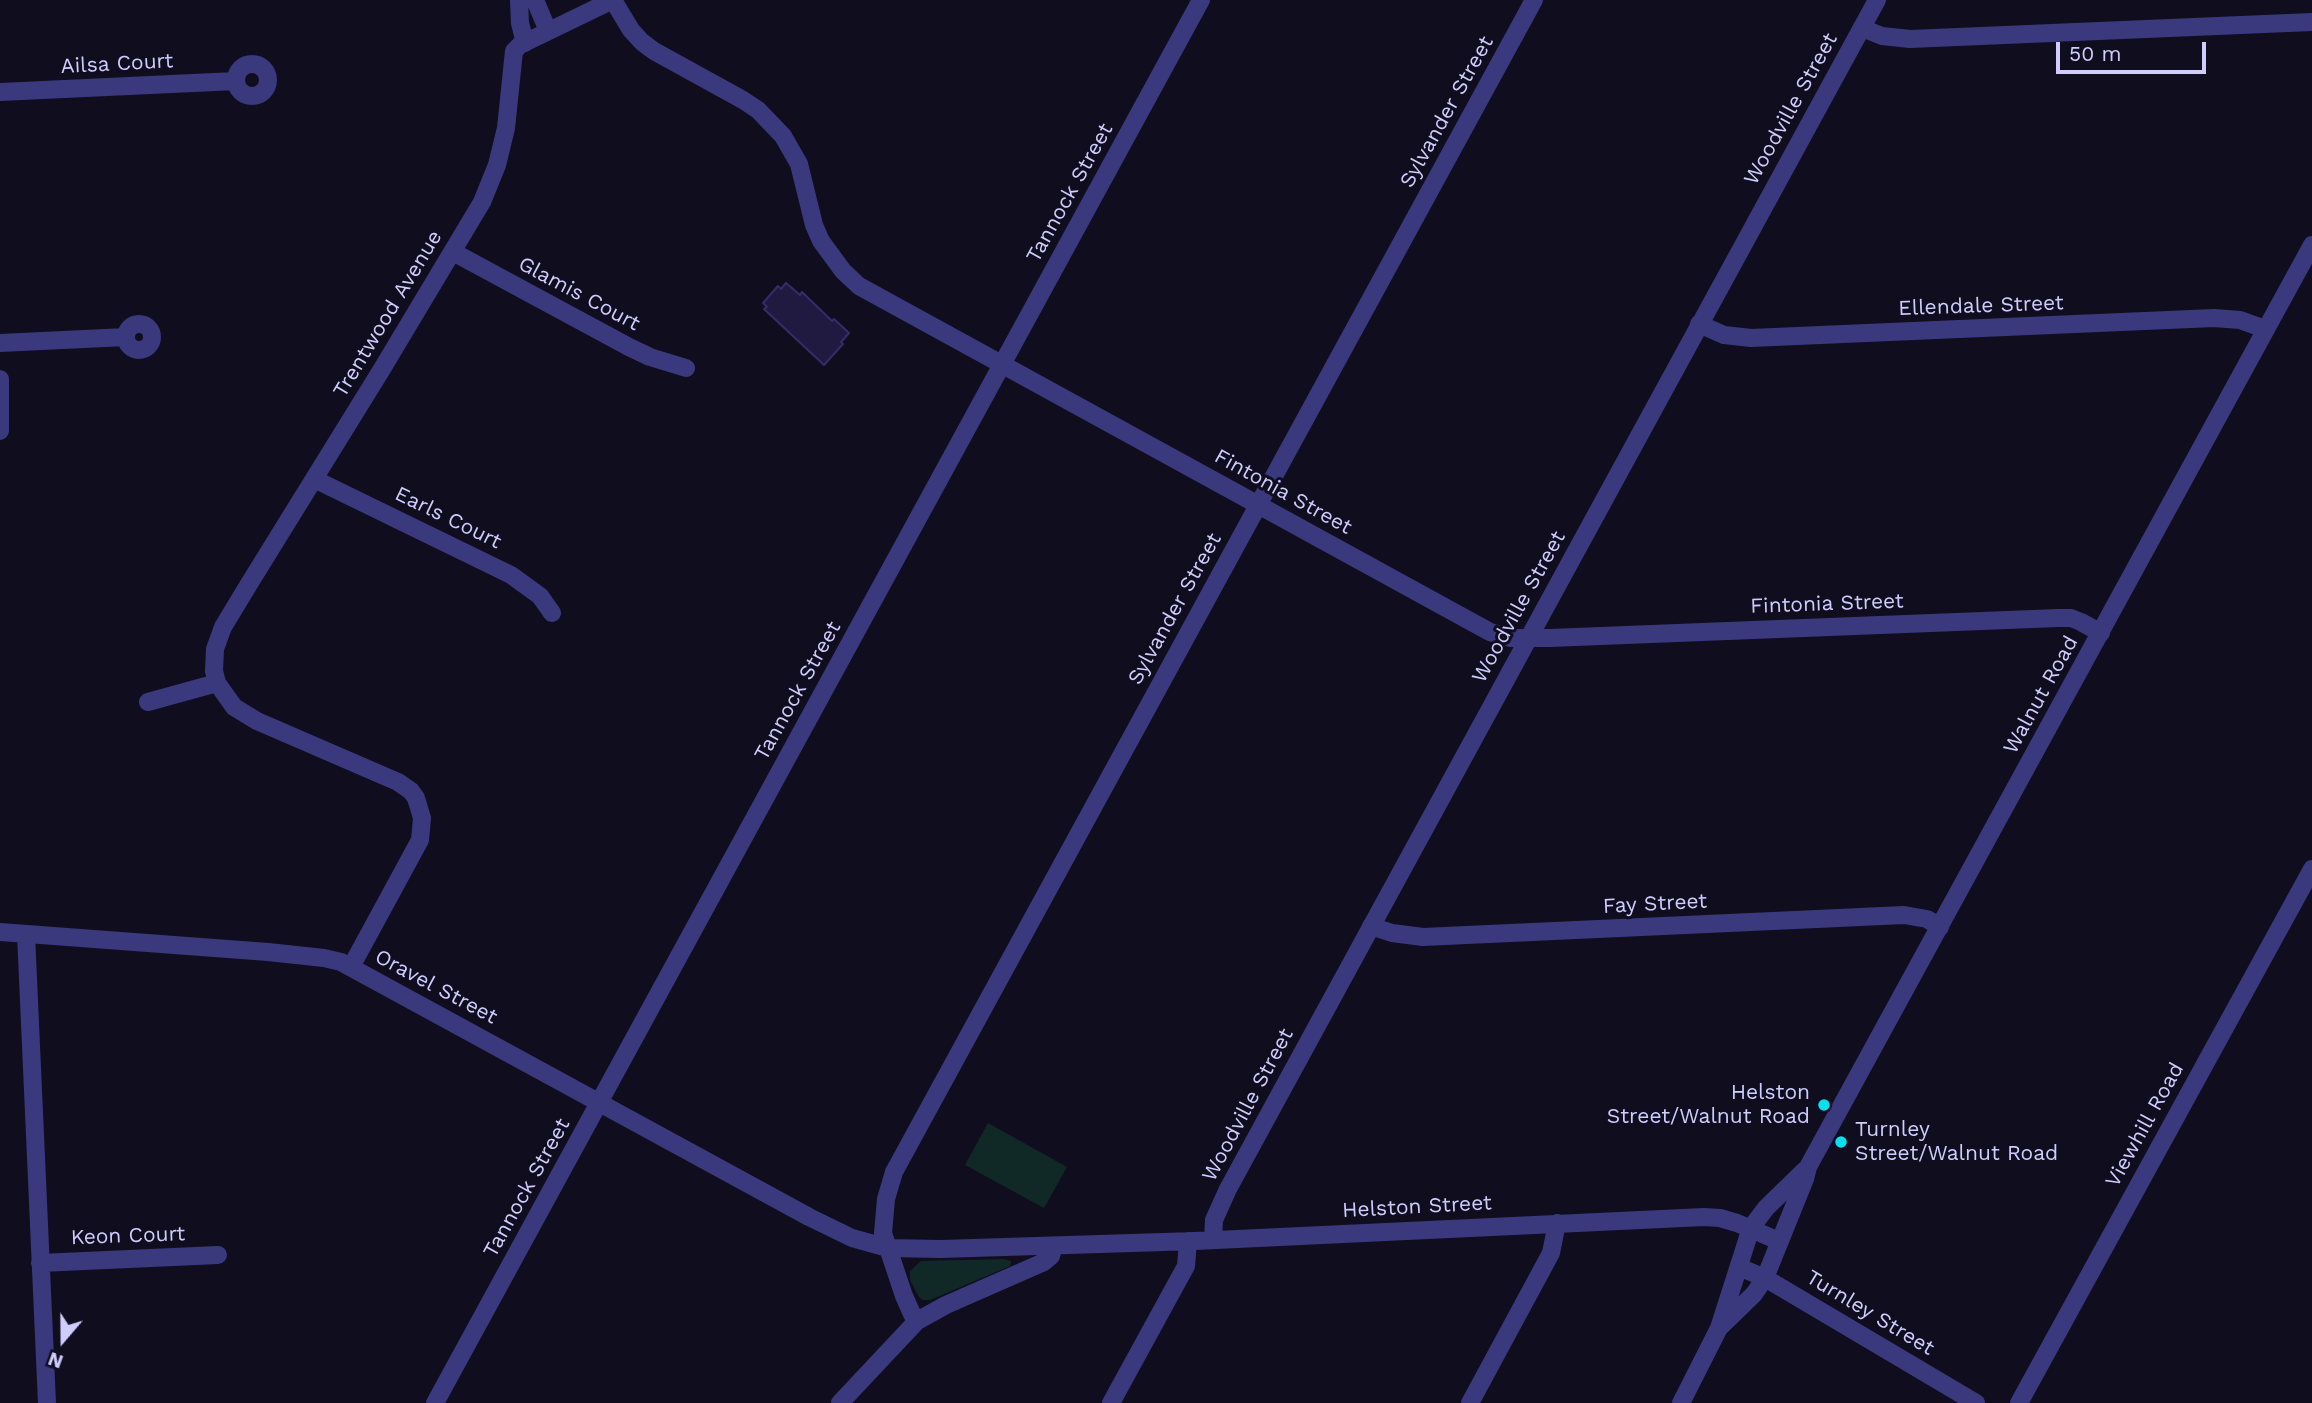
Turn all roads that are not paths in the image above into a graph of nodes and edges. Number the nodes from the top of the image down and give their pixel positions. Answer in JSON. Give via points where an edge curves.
{"nodes":[{"id":1,"x":519,"y":0,"type":"edge"},
{"id":2,"x":535,"y":0,"type":"edge"},
{"id":3,"x":613,"y":0,"type":"edge"},
{"id":4,"x":1201,"y":0,"type":"edge"},
{"id":5,"x":1534,"y":0,"type":"edge"},
{"id":6,"x":1877,"y":0,"type":"edge"},
{"id":7,"x":2312,"y":22,"type":"edge"},
{"id":8,"x":1862,"y":28,"type":"junction"},
{"id":9,"x":548,"y":31,"type":"junction"},
{"id":10,"x":525,"y":43,"type":"junction"},
{"id":11,"x":236,"y":81,"type":"dead end"},
{"id":12,"x":0,"y":92,"type":"edge"},
{"id":13,"x":2312,"y":245,"type":"edge"},
{"id":14,"x":453,"y":252,"type":"junction"},
{"id":15,"x":1699,"y":324,"type":"junction"},
{"id":16,"x":2265,"y":329,"type":"junction"},
{"id":17,"x":126,"y":337,"type":"dead end"},
{"id":18,"x":0,"y":343,"type":"edge"},
{"id":19,"x":1002,"y":365,"type":"junction"},
{"id":20,"x":686,"y":368,"type":"dead end"},
{"id":21,"x":0,"y":379,"type":"edge"},
{"id":22,"x":0,"y":431,"type":"edge"},
{"id":23,"x":314,"y":479,"type":"junction"},
{"id":24,"x":1258,"y":505,"type":"junction"},
{"id":25,"x":552,"y":613,"type":"dead end"},
{"id":26,"x":2101,"y":633,"type":"junction"},
{"id":27,"x":1528,"y":638,"type":"junction"},
{"id":28,"x":217,"y":683,"type":"junction"},
{"id":29,"x":148,"y":702,"type":"dead end"},
{"id":30,"x":2312,"y":869,"type":"edge"},
{"id":31,"x":1371,"y":926,"type":"junction"},
{"id":32,"x":1940,"y":927,"type":"junction"},
{"id":33,"x":0,"y":932,"type":"edge"},
{"id":34,"x":26,"y":934,"type":"junction"},
{"id":35,"x":351,"y":967,"type":"junction"},
{"id":36,"x":600,"y":1102,"type":"junction"},
{"id":37,"x":1808,"y":1167,"type":"junction"},
{"id":38,"x":809,"y":1217,"type":"joint"},
{"id":39,"x":1557,"y":1223,"type":"junction"},
{"id":40,"x":1751,"y":1228,"type":"junction"},
{"id":41,"x":1213,"y":1240,"type":"junction"},
{"id":42,"x":1188,"y":1241,"type":"junction"},
{"id":43,"x":1779,"y":1241,"type":"junction"},
{"id":44,"x":1054,"y":1246,"type":"junction"},
{"id":45,"x":888,"y":1248,"type":"junction"},
{"id":46,"x":218,"y":1255,"type":"dead end"},
{"id":47,"x":40,"y":1263,"type":"junction"},
{"id":48,"x":1739,"y":1267,"type":"junction"},
{"id":49,"x":1765,"y":1278,"type":"junction"},
{"id":50,"x":917,"y":1321,"type":"junction"},
{"id":51,"x":1719,"y":1328,"type":"junction"},
{"id":52,"x":47,"y":1403,"type":"edge"},
{"id":53,"x":435,"y":1403,"type":"edge"},
{"id":54,"x":840,"y":1403,"type":"edge"},
{"id":55,"x":1111,"y":1403,"type":"edge"},
{"id":56,"x":1470,"y":1403,"type":"edge"},
{"id":57,"x":1681,"y":1403,"type":"edge"},
{"id":58,"x":1976,"y":1403,"type":"edge"},
{"id":59,"x":2019,"y":1403,"type":"edge"}],
"edges":[{"from":1,"to":10,"type":"street"},
{"from":2,"to":9,"type":"street"},
{"from":3,"to":9,"type":"street"},
{"from":3,"to":19,"type":"street","name":"Fintonia Street","via":[[642,42],[743,100],[783,135],[799,164],[814,225],[843,271],[873,295]]},
{"from":4,"to":19,"type":"street","name":"Tannock Street"},
{"from":5,"to":24,"type":"street","name":"Sylvander Street"},
{"from":6,"to":8,"type":"street","name":"Woodville Street"},
{"from":7,"to":8,"type":"street","via":[[1910,39]]},
{"from":8,"to":15,"type":"street","name":"Woodville Street"},
{"from":9,"to":10,"type":"street"},
{"from":10,"to":14,"type":"street","name":"Trentwood Avenue","via":[[513,55],[510,110],[497,165]]},
{"from":11,"to":12,"type":"street","name":"Ailsa Court"},
{"from":13,"to":16,"type":"street","name":"Walnut Road"},
{"from":14,"to":20,"type":"street","name":"Glamis Court","via":[[629,347]]},
{"from":14,"to":23,"type":"street","name":"Trentwood Avenue"},
{"from":15,"to":16,"type":"street","name":"Ellendale Street","via":[[1724,335],[1751,338],[2214,318],[2240,320]]},
{"from":15,"to":27,"type":"street","name":"Woodville Street"},
{"from":16,"to":26,"type":"street","name":"Walnut Road"},
{"from":17,"to":18,"type":"street"},
{"from":19,"to":24,"type":"street","name":"Fintonia Street"},
{"from":19,"to":36,"type":"street","name":"Tannock Street"},
{"from":21,"to":22,"type":"street"},
{"from":23,"to":25,"type":"street","name":"Earls Court","via":[[511,575],[540,596]]},
{"from":23,"to":28,"type":"street","name":"Trentwood Avenue","via":[[223,626],[214,660]]},
{"from":24,"to":27,"type":"street","name":"Fintonia Street","via":[[1490,632]]},
{"from":24,"to":45,"type":"street","name":"Sylvander Street","via":[[894,1172],[883,1217]]},
{"from":26,"to":27,"type":"street","name":"Fintonia Street","via":[[2071,618],[2058,618]]},
{"from":26,"to":32,"type":"street","name":"Walnut Road"},
{"from":27,"to":31,"type":"street","name":"Woodville Street"},
{"from":28,"to":29,"type":"street"},
{"from":28,"to":35,"type":"street","via":[[228,701],[244,714],[398,782],[415,798],[422,818],[420,840]]},
{"from":30,"to":59,"type":"street","name":"Viewhill Road"},
{"from":31,"to":32,"type":"street","name":"Fay Street","via":[[1423,937],[1904,915]]},
{"from":31,"to":41,"type":"street","name":"Woodville Street","via":[[1228,1189],[1214,1220]]},
{"from":32,"to":37,"type":"street","name":"Walnut Road"},
{"from":33,"to":34,"type":"street","name":"Oravel Street"},
{"from":34,"to":35,"type":"street","name":"Oravel Street","via":[[313,956]]},
{"from":34,"to":47,"type":"street"},
{"from":35,"to":36,"type":"street","name":"Oravel Street"},
{"from":36,"to":38,"type":"street","name":"Oravel Street"},
{"from":36,"to":53,"type":"street","name":"Tannock Street"},
{"from":37,"to":40,"type":"street","name":"Walnut Road"},
{"from":37,"to":43,"type":"street","name":"Walnut Road"},
{"from":38,"to":45,"type":"street","name":"Helston Street","via":[[852,1238]]},
{"from":39,"to":40,"type":"street","name":"Helston Street","via":[[1704,1217]]},
{"from":39,"to":41,"type":"street","name":"Helston Street"},
{"from":39,"to":56,"type":"street","via":[[1551,1253]]},
{"from":40,"to":43,"type":"street","name":"Helston Street"},
{"from":40,"to":48,"type":"street","name":"Walnut Road"},
{"from":41,"to":42,"type":"street","name":"Helston Street"},
{"from":42,"to":44,"type":"street","name":"Helston Street"},
{"from":42,"to":55,"type":"street","via":[[1186,1266]]},
{"from":43,"to":49,"type":"street","name":"Walnut Road"},
{"from":44,"to":45,"type":"street","name":"Helston Street"},
{"from":44,"to":50,"type":"street","via":[[1044,1262]]},
{"from":45,"to":50,"type":"street","name":"Sylvander Street"},
{"from":46,"to":47,"type":"street","name":"Keon Court"},
{"from":47,"to":52,"type":"street"},
{"from":48,"to":49,"type":"street","name":"Turnley Street"},
{"from":48,"to":51,"type":"street","name":"Walnut Road"},
{"from":49,"to":51,"type":"street","name":"Walnut Road"},
{"from":49,"to":58,"type":"street","name":"Turnley Street"},
{"from":50,"to":54,"type":"street"},
{"from":51,"to":57,"type":"street","name":"Walnut Road"}]}
